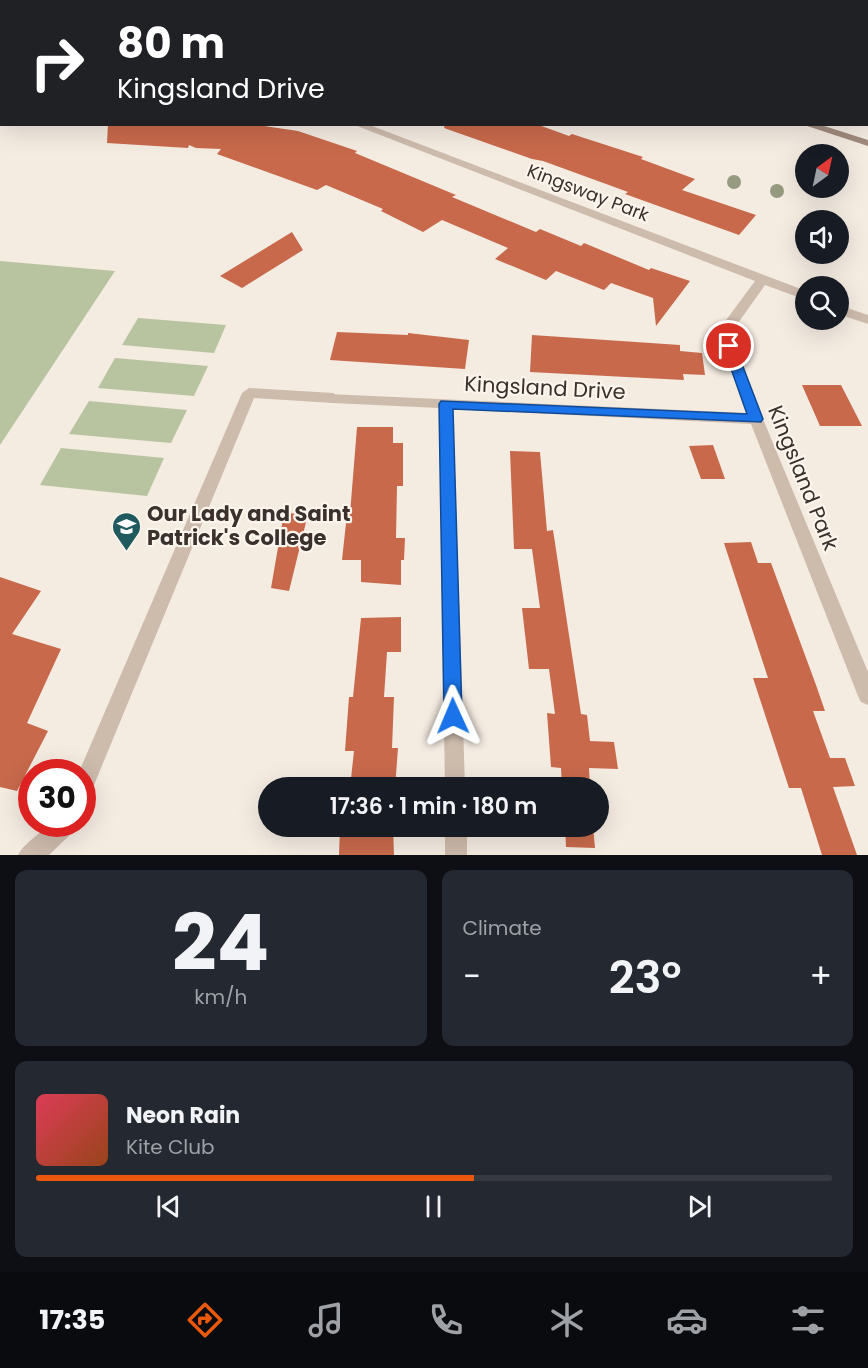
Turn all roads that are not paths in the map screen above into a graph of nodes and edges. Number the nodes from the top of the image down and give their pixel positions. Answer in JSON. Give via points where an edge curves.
{"nodes":[{"id":1,"x":362,"y":126,"type":"edge"},
{"id":2,"x":813,"y":126,"type":"edge"},
{"id":3,"x":868,"y":143,"type":"edge"},
{"id":4,"x":763,"y":279,"type":"junction"},
{"id":5,"x":795,"y":292,"type":"edge"},
{"id":6,"x":849,"y":313,"type":"edge"},
{"id":7,"x":868,"y":320,"type":"edge"},
{"id":8,"x":446,"y":404,"type":"junction"},
{"id":9,"x":756,"y":419,"type":"junction"},
{"id":10,"x":868,"y":696,"type":"edge"},
{"id":11,"x":95,"y":759,"type":"edge"},
{"id":12,"x":455,"y":777,"type":"edge"},
{"id":13,"x":52,"y":837,"type":"edge"},
{"id":14,"x":456,"y":837,"type":"edge"},
{"id":15,"x":29,"y":855,"type":"edge"},
{"id":16,"x":456,"y":855,"type":"edge"}],
"edges":[{"from":1,"to":4,"type":"street","name":"Kingsway Park"},
{"from":2,"to":3,"type":"street"},
{"from":4,"to":5,"type":"street","name":"Kingsway Park"},
{"from":4,"to":9,"type":"street","name":"Kingsland Park","via":[[731,323],[729,346]]},
{"from":6,"to":7,"type":"street"},
{"from":8,"to":9,"type":"street","name":"Kingsland Drive"},
{"from":8,"to":11,"type":"street","name":"Kingsland Drive","via":[[249,393]]},
{"from":8,"to":12,"type":"street"},
{"from":9,"to":10,"type":"street","name":"Kingsland Park"},
{"from":13,"to":15,"type":"street"},
{"from":14,"to":16,"type":"street"}]}
